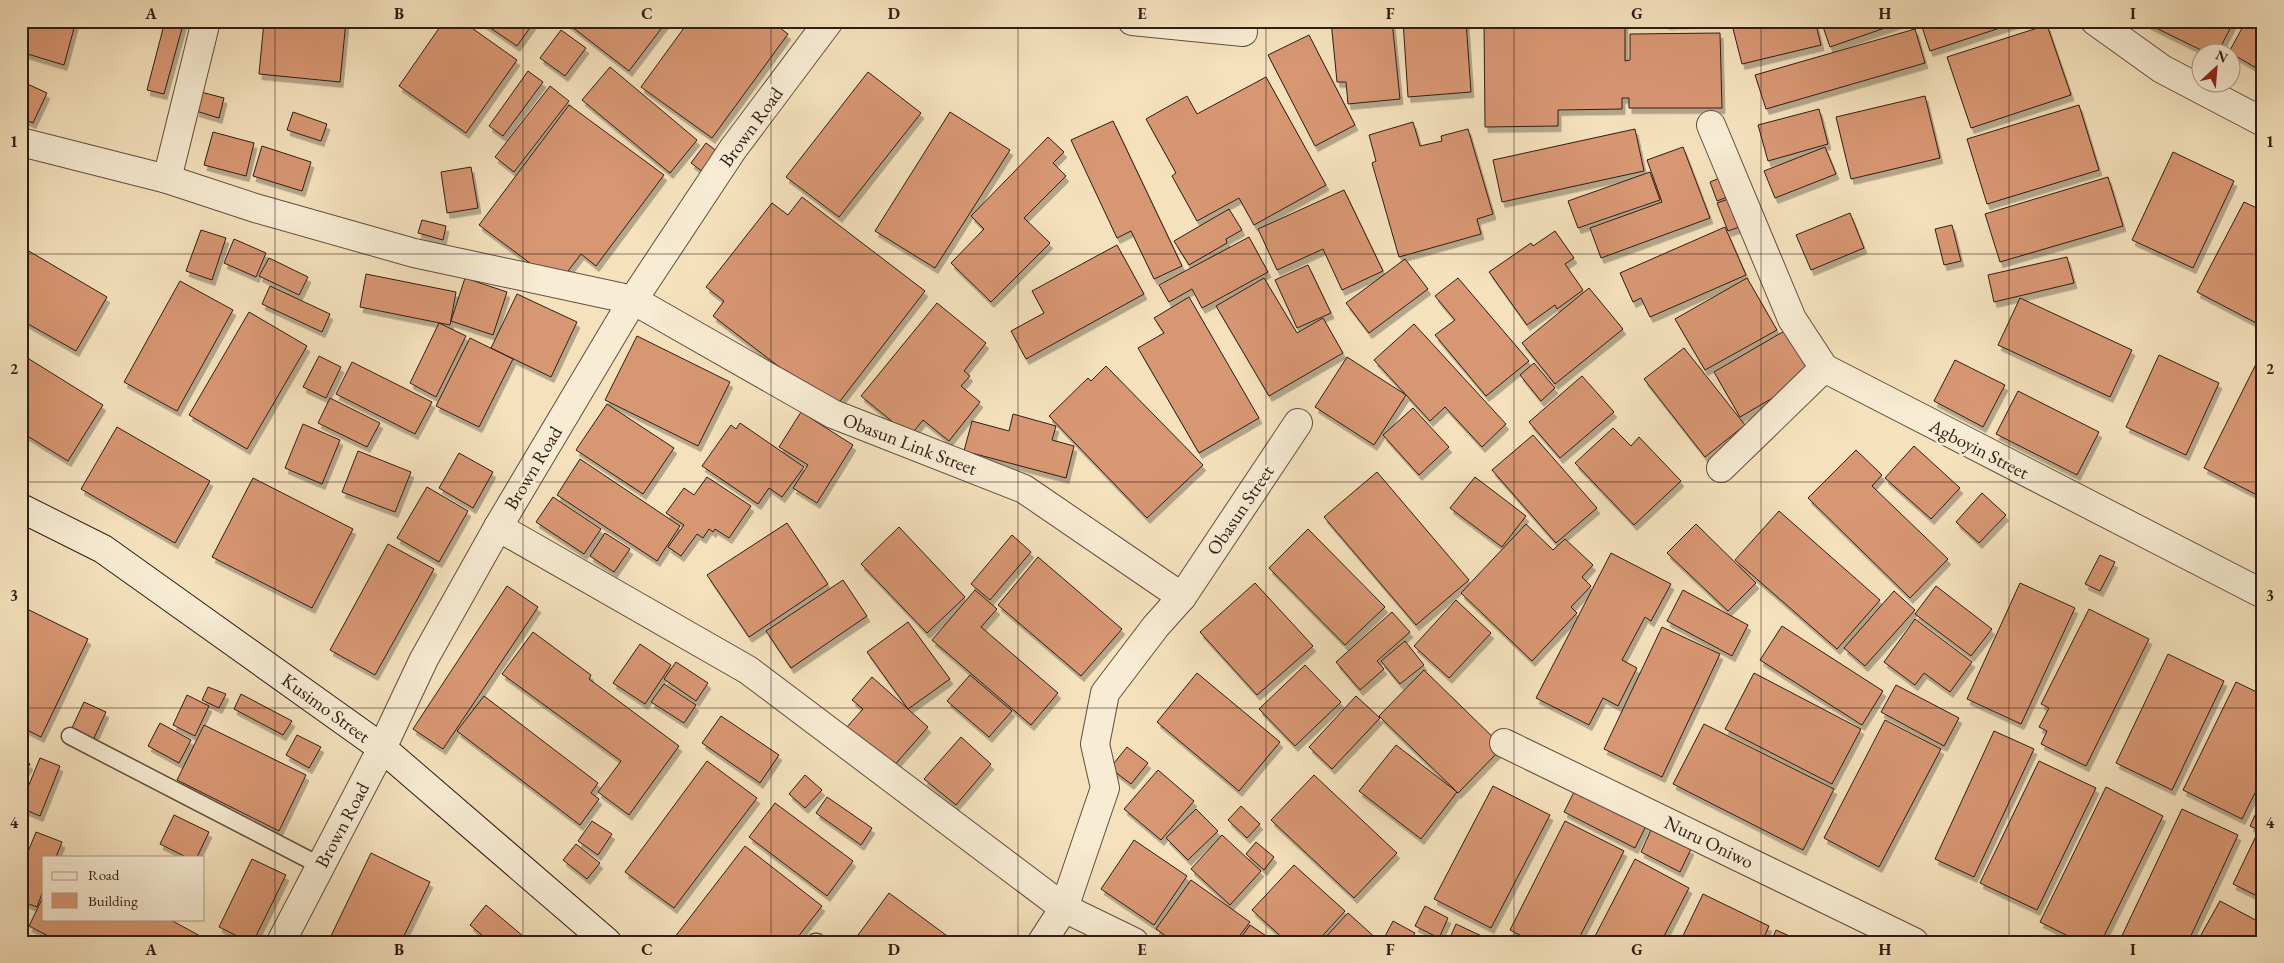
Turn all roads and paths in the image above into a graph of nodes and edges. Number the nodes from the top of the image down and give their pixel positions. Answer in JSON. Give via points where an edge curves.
{"nodes":[{"id":1,"x":206,"y":21,"type":"edge"},
{"id":2,"x":829,"y":21,"type":"edge"},
{"id":3,"x":1132,"y":21,"type":"edge"},
{"id":4,"x":2095,"y":21,"type":"edge"},
{"id":5,"x":1243,"y":32,"type":"dead end"},
{"id":6,"x":2263,"y":122,"type":"edge"},
{"id":7,"x":1710,"y":126,"type":"dead end"},
{"id":8,"x":23,"y":148,"type":"edge"},
{"id":9,"x":167,"y":179,"type":"junction"},
{"id":10,"x":633,"y":300,"type":"junction"},
{"id":11,"x":1824,"y":368,"type":"junction"},
{"id":12,"x":1298,"y":424,"type":"dead end"},
{"id":13,"x":1721,"y":468,"type":"dead end"},
{"id":14,"x":21,"y":508,"type":"edge"},
{"id":15,"x":498,"y":528,"type":"junction"},
{"id":16,"x":2263,"y":594,"type":"edge"},
{"id":17,"x":1182,"y":597,"type":"junction"},
{"id":18,"x":70,"y":736,"type":"dead end"},
{"id":19,"x":1504,"y":743,"type":"dead end"},
{"id":20,"x":382,"y":748,"type":"junction"},
{"id":21,"x":321,"y":866,"type":"junction"},
{"id":22,"x":1064,"y":908,"type":"junction"},
{"id":23,"x":281,"y":942,"type":"edge"},
{"id":24,"x":607,"y":942,"type":"edge"},
{"id":25,"x":1042,"y":942,"type":"edge"},
{"id":26,"x":1134,"y":942,"type":"edge"},
{"id":27,"x":1914,"y":942,"type":"edge"}],
"edges":[{"from":1,"to":9,"type":"street"},
{"from":2,"to":10,"type":"street","name":"Brown Road","via":[[733,149]]},
{"from":3,"to":5,"type":"street"},
{"from":4,"to":6,"type":"street","via":[[2162,69]]},
{"from":7,"to":11,"type":"street","via":[[1792,318]]},
{"from":8,"to":9,"type":"street","name":"Obasun Link Street"},
{"from":9,"to":10,"type":"street","name":"Obasun Link Street","via":[[255,208],[414,253]]},
{"from":10,"to":15,"type":"street","name":"Brown Road"},
{"from":10,"to":17,"type":"street","name":"Obasun Link Street","via":[[833,414],[1024,489]]},
{"from":11,"to":13,"type":"street"},
{"from":11,"to":16,"type":"street","name":"Agboyin Street"},
{"from":12,"to":17,"type":"street","name":"Obasun Street"},
{"from":14,"to":20,"type":"street","name":"Kusimo Street","via":[[103,549]]},
{"from":15,"to":20,"type":"street","name":"Brown Road","via":[[424,659]]},
{"from":15,"to":22,"type":"street","via":[[748,670]]},
{"from":17,"to":22,"type":"street","name":"Obasun Street","via":[[1105,693],[1095,744],[1105,788]]},
{"from":18,"to":21,"type":"lane"},
{"from":19,"to":27,"type":"street","name":"Nuru Oniwo"},
{"from":20,"to":21,"type":"street","name":"Brown Road"},
{"from":20,"to":24,"type":"street","name":"Kusimo Street"},
{"from":21,"to":23,"type":"street","name":"Brown Road"},
{"from":22,"to":25,"type":"street","name":"Obasun Street"},
{"from":22,"to":26,"type":"street"}]}
